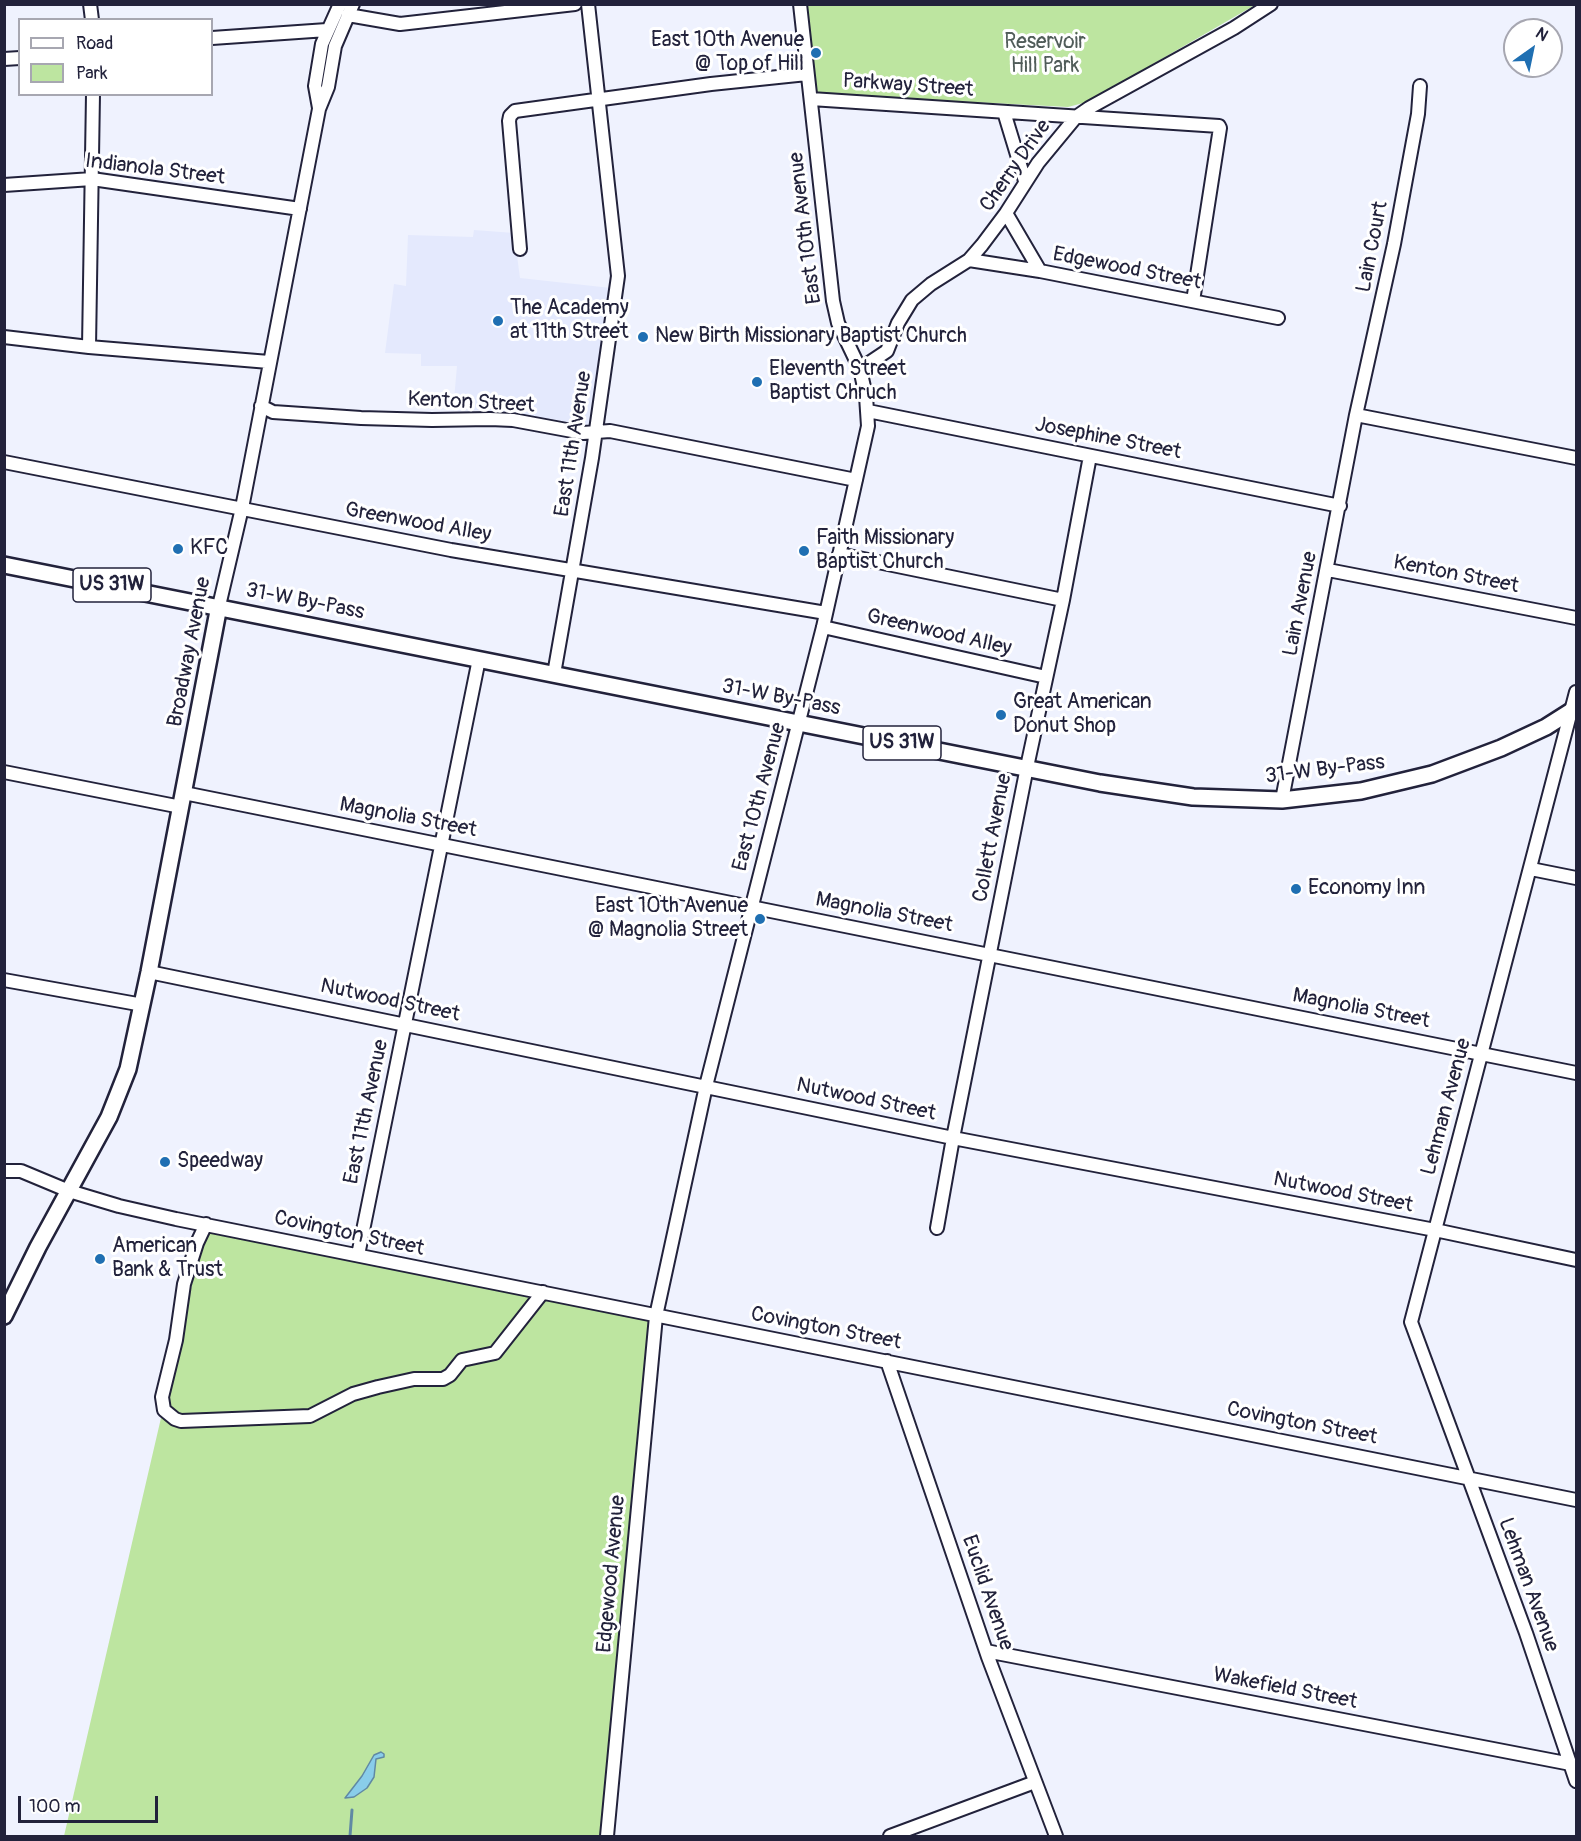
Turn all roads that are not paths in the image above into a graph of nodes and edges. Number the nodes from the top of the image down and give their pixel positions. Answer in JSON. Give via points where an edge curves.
{"nodes":[{"id":1,"x":575,"y":4,"type":"edge"},
{"id":2,"x":588,"y":4,"type":"edge"},
{"id":3,"x":800,"y":4,"type":"edge"},
{"id":4,"x":1271,"y":4,"type":"edge"},
{"id":5,"x":338,"y":9,"type":"edge"},
{"id":6,"x":351,"y":10,"type":"edge"},
{"id":7,"x":327,"y":30,"type":"junction"},
{"id":8,"x":213,"y":38,"type":"edge"},
{"id":9,"x":807,"y":74,"type":"junction"},
{"id":10,"x":1420,"y":86,"type":"dead end"},
{"id":11,"x":93,"y":96,"type":"edge"},
{"id":12,"x":811,"y":99,"type":"junction"},
{"id":13,"x":598,"y":100,"type":"junction"},
{"id":14,"x":319,"y":109,"type":"junction"},
{"id":15,"x":1004,"y":112,"type":"junction"},
{"id":16,"x":1076,"y":117,"type":"junction"},
{"id":17,"x":92,"y":178,"type":"junction"},
{"id":18,"x":1025,"y":181,"type":"junction"},
{"id":19,"x":4,"y":185,"type":"edge"},
{"id":20,"x":300,"y":209,"type":"junction"},
{"id":21,"x":1006,"y":213,"type":"junction"},
{"id":22,"x":520,"y":249,"type":"dead end"},
{"id":23,"x":969,"y":260,"type":"junction"},
{"id":24,"x":1040,"y":271,"type":"junction"},
{"id":25,"x":1192,"y":301,"type":"junction"},
{"id":26,"x":1278,"y":318,"type":"dead end"},
{"id":27,"x":4,"y":337,"type":"edge"},
{"id":28,"x":89,"y":347,"type":"junction"},
{"id":29,"x":269,"y":362,"type":"junction"},
{"id":30,"x":860,"y":369,"type":"junction"},
{"id":31,"x":261,"y":406,"type":"junction"},
{"id":32,"x":868,"y":411,"type":"junction"},
{"id":33,"x":1356,"y":415,"type":"junction"},
{"id":34,"x":596,"y":433,"type":"junction"},
{"id":35,"x":1090,"y":456,"type":"junction"},
{"id":36,"x":1576,"y":458,"type":"edge"},
{"id":37,"x":4,"y":462,"type":"edge"},
{"id":38,"x":856,"y":480,"type":"junction"},
{"id":39,"x":1340,"y":506,"type":"junction"},
{"id":40,"x":242,"y":508,"type":"junction"},
{"id":41,"x":839,"y":554,"type":"junction"},
{"id":42,"x":4,"y":564,"type":"edge"},
{"id":43,"x":573,"y":570,"type":"junction"},
{"id":44,"x":1328,"y":570,"type":"junction"},
{"id":45,"x":1063,"y":600,"type":"junction"},
{"id":46,"x":219,"y":606,"type":"junction"},
{"id":47,"x":826,"y":613,"type":"junction"},
{"id":48,"x":1576,"y":618,"type":"edge"},
{"id":49,"x":823,"y":627,"type":"junction"},
{"id":50,"x":479,"y":658,"type":"junction"},
{"id":51,"x":554,"y":674,"type":"junction"},
{"id":52,"x":1046,"y":677,"type":"junction"},
{"id":53,"x":1576,"y":692,"type":"edge"},
{"id":54,"x":1574,"y":709,"type":"edge"},
{"id":55,"x":799,"y":723,"type":"junction"},
{"id":56,"x":1027,"y":767,"type":"junction"},
{"id":57,"x":4,"y":772,"type":"edge"},
{"id":58,"x":182,"y":800,"type":"junction"},
{"id":59,"x":1282,"y":800,"type":"junction"},
{"id":60,"x":441,"y":844,"type":"junction"},
{"id":61,"x":1531,"y":869,"type":"junction"},
{"id":62,"x":1576,"y":878,"type":"edge"},
{"id":63,"x":751,"y":908,"type":"junction"},
{"id":64,"x":990,"y":954,"type":"junction"},
{"id":65,"x":149,"y":972,"type":"junction"},
{"id":66,"x":4,"y":980,"type":"edge"},
{"id":67,"x":142,"y":1005,"type":"junction"},
{"id":68,"x":405,"y":1024,"type":"junction"},
{"id":69,"x":1481,"y":1053,"type":"junction"},
{"id":70,"x":1576,"y":1073,"type":"edge"},
{"id":71,"x":706,"y":1086,"type":"junction"},
{"id":72,"x":953,"y":1138,"type":"junction"},
{"id":73,"x":4,"y":1171,"type":"edge"},
{"id":74,"x":69,"y":1191,"type":"junction"},
{"id":75,"x":206,"y":1224,"type":"junction"},
{"id":76,"x":937,"y":1228,"type":"dead end"},
{"id":77,"x":1435,"y":1230,"type":"junction"},
{"id":78,"x":358,"y":1255,"type":"junction"},
{"id":79,"x":1576,"y":1260,"type":"edge"},
{"id":80,"x":543,"y":1292,"type":"junction"},
{"id":81,"x":4,"y":1316,"type":"edge"},
{"id":82,"x":656,"y":1316,"type":"junction"},
{"id":83,"x":887,"y":1361,"type":"junction"},
{"id":84,"x":1469,"y":1478,"type":"junction"},
{"id":85,"x":1576,"y":1500,"type":"edge"},
{"id":86,"x":986,"y":1651,"type":"junction"},
{"id":87,"x":1573,"y":1764,"type":"edge"},
{"id":88,"x":1035,"y":1782,"type":"junction"},
{"id":89,"x":1576,"y":1782,"type":"edge"},
{"id":90,"x":607,"y":1836,"type":"edge"},
{"id":91,"x":890,"y":1836,"type":"edge"},
{"id":92,"x":1056,"y":1836,"type":"edge"}],
"edges":[{"from":1,"to":6,"type":"street","via":[[400,24]]},
{"from":2,"to":13,"type":"street","name":"East 11th Avenue"},
{"from":3,"to":9,"type":"street","name":"East 10th Avenue"},
{"from":4,"to":16,"type":"street","name":"Cherry Drive"},
{"from":5,"to":7,"type":"street","name":"Broadway Avenue"},
{"from":6,"to":14,"type":"street","name":"Broadway Avenue","via":[[334,46],[328,87]]},
{"from":7,"to":8,"type":"street"},
{"from":7,"to":14,"type":"street","name":"Broadway Avenue","via":[[315,86]]},
{"from":9,"to":12,"type":"street","name":"East 10th Avenue"},
{"from":9,"to":13,"type":"street"},
{"from":10,"to":33,"type":"street","name":"Lain Court","via":[[1394,244]]},
{"from":11,"to":17,"type":"street"},
{"from":12,"to":15,"type":"street","name":"Parkway Street"},
{"from":12,"to":30,"type":"street","name":"East 10th Avenue","via":[[833,301],[838,323]]},
{"from":13,"to":22,"type":"street","via":[[515,111],[510,116]]},
{"from":13,"to":34,"type":"street","name":"East 11th Avenue","via":[[618,276]]},
{"from":14,"to":20,"type":"street","name":"Broadway Avenue"},
{"from":15,"to":16,"type":"street","name":"Parkway Street"},
{"from":15,"to":18,"type":"street"},
{"from":16,"to":18,"type":"street","name":"Cherry Drive"},
{"from":16,"to":25,"type":"street","name":"Parkway Street","via":[[1220,128]]},
{"from":17,"to":19,"type":"street","name":"Indianola Street"},
{"from":17,"to":20,"type":"street","name":"Indianola Street"},
{"from":17,"to":28,"type":"street"},
{"from":18,"to":21,"type":"street","name":"Cherry Drive"},
{"from":20,"to":29,"type":"street","name":"Broadway Avenue"},
{"from":21,"to":23,"type":"street","name":"Cherry Drive"},
{"from":21,"to":24,"type":"street"},
{"from":23,"to":24,"type":"street","name":"Edgewood Street"},
{"from":23,"to":30,"type":"street","name":"Cherry Drive","via":[[912,300],[887,351]]},
{"from":24,"to":25,"type":"street","name":"Edgewood Street"},
{"from":25,"to":26,"type":"street","name":"Edgewood Street"},
{"from":27,"to":28,"type":"street"},
{"from":28,"to":29,"type":"street"},
{"from":29,"to":31,"type":"street","name":"Broadway Avenue"},
{"from":30,"to":32,"type":"street","name":"East 10th Avenue"},
{"from":31,"to":34,"type":"street","name":"Kenton Street","via":[[273,412],[361,418],[513,420]]},
{"from":31,"to":40,"type":"street","name":"Broadway Avenue"},
{"from":32,"to":35,"type":"street","name":"Josephine Street"},
{"from":32,"to":38,"type":"street","name":"East 10th Avenue"},
{"from":33,"to":36,"type":"street"},
{"from":33,"to":39,"type":"street","name":"Lain Avenue"},
{"from":34,"to":38,"type":"street","name":"Kenton Street","via":[[610,431]]},
{"from":34,"to":43,"type":"street","name":"East 11th Avenue"},
{"from":35,"to":39,"type":"street","name":"Josephine Street"},
{"from":35,"to":45,"type":"street","name":"Collett Avenue"},
{"from":37,"to":40,"type":"street","name":"Greenwood Alley"},
{"from":38,"to":41,"type":"street","name":"East 10th Avenue"},
{"from":39,"to":44,"type":"street","name":"Lain Avenue"},
{"from":40,"to":43,"type":"street","name":"Greenwood Alley"},
{"from":40,"to":46,"type":"street","name":"Broadway Avenue"},
{"from":41,"to":45,"type":"street"},
{"from":41,"to":47,"type":"street","name":"East 10th Avenue"},
{"from":42,"to":46,"type":"main road","name":"31-W By-Pass","number":"US 31W"},
{"from":43,"to":47,"type":"street","name":"Greenwood Alley"},
{"from":43,"to":51,"type":"street","name":"East 11th Avenue"},
{"from":44,"to":48,"type":"street","name":"Kenton Street"},
{"from":44,"to":59,"type":"street","name":"Lain Avenue"},
{"from":45,"to":52,"type":"street","name":"Collett Avenue"},
{"from":46,"to":50,"type":"main road","name":"31-W By-Pass","number":"US 31W"},
{"from":46,"to":58,"type":"main road","name":"Broadway Avenue"},
{"from":47,"to":49,"type":"street","name":"East 10th Avenue"},
{"from":49,"to":52,"type":"street","name":"Greenwood Alley"},
{"from":49,"to":55,"type":"street","name":"East 10th Avenue"},
{"from":50,"to":51,"type":"main road","name":"31-W By-Pass","number":"US 31W"},
{"from":50,"to":60,"type":"street","name":"East 11th Avenue"},
{"from":51,"to":55,"type":"main road","name":"31-W By-Pass","number":"US 31W"},
{"from":52,"to":56,"type":"street","name":"Collett Avenue"},
{"from":53,"to":54,"type":"street","name":"Lehman Avenue"},
{"from":54,"to":59,"type":"main road","name":"31-W By-Pass","number":"US 31W","via":[[1501,748],[1432,774],[1361,791]]},
{"from":54,"to":61,"type":"street","name":"Lehman Avenue"},
{"from":55,"to":56,"type":"main road","name":"31-W By-Pass","number":"US 31W"},
{"from":55,"to":63,"type":"street","name":"East 10th Avenue"},
{"from":56,"to":59,"type":"main road","name":"31-W By-Pass","number":"US 31W","via":[[1121,787],[1194,796]]},
{"from":56,"to":64,"type":"street","name":"Collett Avenue"},
{"from":57,"to":58,"type":"street","name":"Magnolia Street"},
{"from":58,"to":60,"type":"street","name":"Magnolia Street"},
{"from":58,"to":65,"type":"main road","name":"Broadway Avenue"},
{"from":60,"to":63,"type":"street","name":"Magnolia Street"},
{"from":60,"to":68,"type":"street","name":"East 11th Avenue"},
{"from":61,"to":62,"type":"street"},
{"from":61,"to":69,"type":"street","name":"Lehman Avenue"},
{"from":63,"to":64,"type":"street","name":"Magnolia Street"},
{"from":63,"to":71,"type":"street","name":"East 10th Avenue"},
{"from":64,"to":69,"type":"street","name":"Magnolia Street"},
{"from":64,"to":72,"type":"street","name":"Collett Avenue"},
{"from":65,"to":67,"type":"main road","name":"Broadway Avenue"},
{"from":65,"to":68,"type":"street","name":"Nutwood Street"},
{"from":66,"to":67,"type":"street"},
{"from":67,"to":74,"type":"main road","name":"Broadway Avenue","via":[[117,1100]]},
{"from":68,"to":71,"type":"street","name":"Nutwood Street"},
{"from":68,"to":78,"type":"street","name":"East 11th Avenue"},
{"from":69,"to":70,"type":"street","name":"Magnolia Street"},
{"from":69,"to":77,"type":"street","name":"Lehman Avenue"},
{"from":71,"to":72,"type":"street","name":"Nutwood Street"},
{"from":71,"to":82,"type":"street","name":"East 10th Avenue"},
{"from":72,"to":76,"type":"street","name":"Collett Avenue"},
{"from":72,"to":77,"type":"street","name":"Nutwood Street"},
{"from":73,"to":74,"type":"street","name":"Covington Street","via":[[31,1173]]},
{"from":74,"to":75,"type":"street","name":"Covington Street","via":[[118,1206]]},
{"from":74,"to":81,"type":"main road","name":"Broadway Avenue"},
{"from":75,"to":78,"type":"street","name":"Covington Street"},
{"from":75,"to":80,"type":"street","via":[[184,1284],[162,1397],[164,1410],[181,1421],[310,1416],[353,1394],[414,1379],[443,1379],[462,1359],[495,1353]]},
{"from":77,"to":79,"type":"street","name":"Nutwood Street"},
{"from":77,"to":84,"type":"street","name":"Lehman Avenue","via":[[1411,1322]]},
{"from":78,"to":80,"type":"street","name":"Covington Street"},
{"from":80,"to":82,"type":"street","name":"Covington Street"},
{"from":82,"to":83,"type":"street","name":"Covington Street"},
{"from":82,"to":90,"type":"street","name":"Edgewood Avenue"},
{"from":83,"to":84,"type":"street","name":"Covington Street"},
{"from":83,"to":86,"type":"street","name":"Euclid Avenue"},
{"from":84,"to":85,"type":"street","name":"Covington Street"},
{"from":84,"to":87,"type":"street","name":"Lehman Avenue"},
{"from":86,"to":87,"type":"street","name":"Wakefield Street"},
{"from":86,"to":88,"type":"street","name":"Euclid Avenue"},
{"from":87,"to":89,"type":"street","name":"Lehman Avenue"},
{"from":88,"to":91,"type":"street"},
{"from":88,"to":92,"type":"street","name":"Euclid Avenue"}]}
